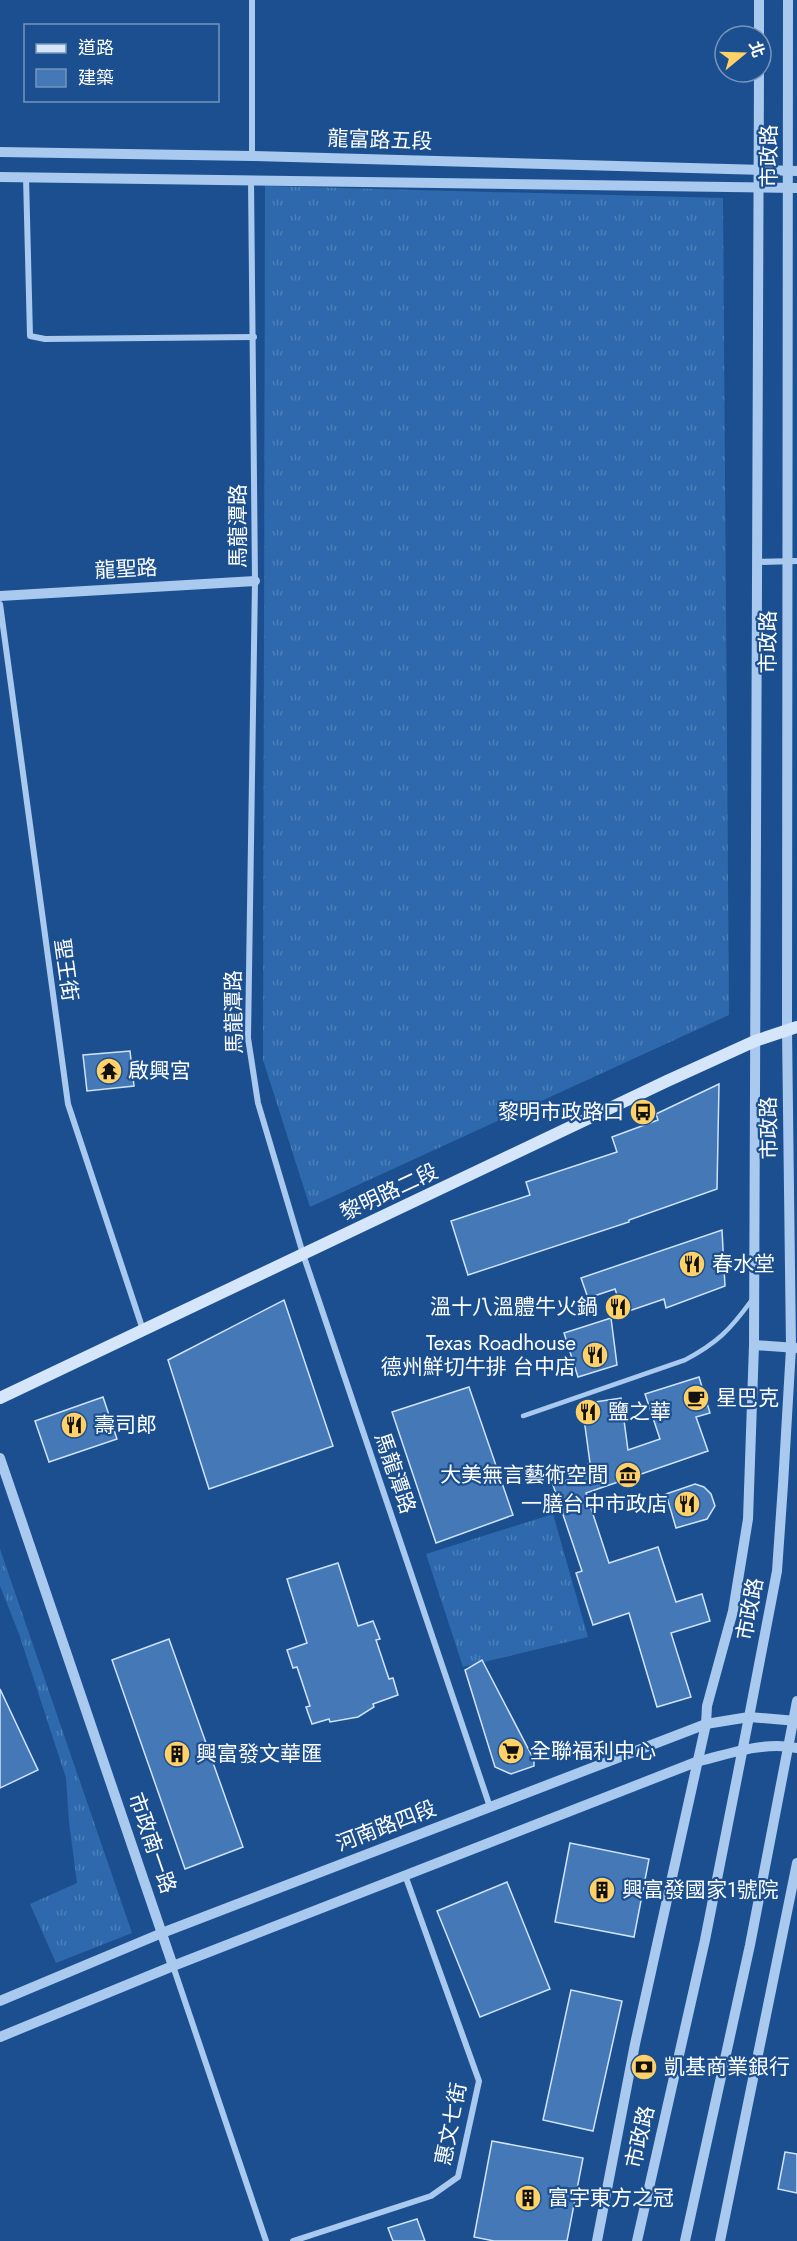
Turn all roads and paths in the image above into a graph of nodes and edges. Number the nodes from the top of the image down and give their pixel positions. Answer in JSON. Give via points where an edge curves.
{"nodes":[{"id":1,"x":252,"y":0,"type":"edge"},
{"id":2,"x":759,"y":0,"type":"edge"},
{"id":3,"x":788,"y":0,"type":"edge"},
{"id":4,"x":759,"y":24,"type":"edge"},
{"id":5,"x":759,"y":84,"type":"edge"},
{"id":6,"x":0,"y":152,"type":"edge"},
{"id":7,"x":252,"y":156,"type":"junction"},
{"id":8,"x":758,"y":170,"type":"junction"},
{"id":9,"x":793,"y":171,"type":"edge"},
{"id":10,"x":0,"y":177,"type":"edge"},
{"id":11,"x":26,"y":177,"type":"junction"},
{"id":12,"x":251,"y":179,"type":"junction"},
{"id":13,"x":793,"y":188,"type":"edge"},
{"id":14,"x":758,"y":189,"type":"junction"},
{"id":15,"x":254,"y":337,"type":"junction"},
{"id":16,"x":793,"y":561,"type":"edge"},
{"id":17,"x":757,"y":562,"type":"junction"},
{"id":18,"x":255,"y":581,"type":"junction"},
{"id":19,"x":0,"y":596,"type":"edge"},
{"id":20,"x":0,"y":604,"type":"edge"},
{"id":21,"x":792,"y":1029,"type":"edge"},
{"id":22,"x":755,"y":1041,"type":"junction"},
{"id":23,"x":303,"y":1254,"type":"junction"},
{"id":24,"x":754,"y":1297,"type":"junction"},
{"id":25,"x":143,"y":1330,"type":"junction"},
{"id":26,"x":754,"y":1345,"type":"junction"},
{"id":27,"x":794,"y":1348,"type":"edge"},
{"id":28,"x":0,"y":1398,"type":"edge"},
{"id":29,"x":523,"y":1416,"type":"dead end"},
{"id":30,"x":0,"y":1458,"type":"edge"},
{"id":31,"x":797,"y":1701,"type":"edge"},
{"id":32,"x":749,"y":1717,"type":"junction"},
{"id":33,"x":795,"y":1721,"type":"edge"},
{"id":34,"x":706,"y":1724,"type":"junction"},
{"id":35,"x":792,"y":1747,"type":"edge"},
{"id":36,"x":742,"y":1750,"type":"junction"},
{"id":37,"x":696,"y":1762,"type":"junction"},
{"id":38,"x":490,"y":1807,"type":"junction"},
{"id":39,"x":797,"y":1863,"type":"edge"},
{"id":40,"x":405,"y":1875,"type":"junction"},
{"id":41,"x":162,"y":1933,"type":"junction"},
{"id":42,"x":173,"y":1966,"type":"junction"},
{"id":43,"x":0,"y":2001,"type":"edge"},
{"id":44,"x":0,"y":2037,"type":"edge"},
{"id":45,"x":266,"y":2241,"type":"edge"},
{"id":46,"x":293,"y":2241,"type":"edge"},
{"id":47,"x":597,"y":2241,"type":"edge"},
{"id":48,"x":637,"y":2241,"type":"edge"},
{"id":49,"x":685,"y":2241,"type":"edge"},
{"id":50,"x":720,"y":2241,"type":"edge"}],
"edges":[{"from":1,"to":7,"type":"street"},
{"from":2,"to":4,"type":"street"},
{"from":3,"to":9,"type":"street","name":"市政路"},
{"from":5,"to":8,"type":"street","name":"市政路"},
{"from":6,"to":7,"type":"street","name":"龍富路五段"},
{"from":7,"to":8,"type":"street","name":"龍富路五段"},
{"from":8,"to":9,"type":"street","name":"龍富路五段"},
{"from":8,"to":14,"type":"street","name":"市政路"},
{"from":9,"to":13,"type":"street","name":"市政路"},
{"from":10,"to":11,"type":"street","name":"龍富路五段"},
{"from":11,"to":12,"type":"street","name":"龍富路五段"},
{"from":11,"to":15,"type":"street","via":[[30,336]]},
{"from":12,"to":14,"type":"street","name":"龍富路五段"},
{"from":12,"to":15,"type":"street","name":"馬龍潭路"},
{"from":13,"to":14,"type":"street","name":"龍富路五段"},
{"from":13,"to":16,"type":"street","name":"市政路"},
{"from":14,"to":17,"type":"street","name":"市政路"},
{"from":15,"to":18,"type":"street","name":"馬龍潭路"},
{"from":16,"to":17,"type":"street"},
{"from":16,"to":21,"type":"street","name":"市政路"},
{"from":17,"to":22,"type":"street","name":"市政路"},
{"from":18,"to":19,"type":"street","name":"龍聖路"},
{"from":18,"to":23,"type":"street","name":"馬龍潭路","via":[[248,1038],[258,1103]]},
{"from":20,"to":25,"type":"street","name":"聖王街","via":[[68,1104]]},
{"from":21,"to":22,"type":"main road","name":"黎明路二段"},
{"from":21,"to":27,"type":"street","name":"市政路"},
{"from":22,"to":23,"type":"main road","name":"黎明路二段"},
{"from":22,"to":24,"type":"street","name":"市政路"},
{"from":23,"to":25,"type":"main road","name":"黎明路二段"},
{"from":23,"to":38,"type":"street","name":"馬龍潭路"},
{"from":24,"to":26,"type":"street","name":"市政路"},
{"from":24,"to":29,"type":"lane","via":[[732,1328],[685,1360]]},
{"from":25,"to":28,"type":"main road","name":"黎明路二段"},
{"from":26,"to":27,"type":"street"},
{"from":26,"to":34,"type":"street","name":"市政路","via":[[748,1519],[733,1611],[707,1706]]},
{"from":27,"to":32,"type":"street","name":"市政路","via":[[777,1571]]},
{"from":30,"to":41,"type":"street","name":"市政南一路"},
{"from":31,"to":33,"type":"street"},
{"from":32,"to":33,"type":"street","name":"河南路四段"},
{"from":32,"to":34,"type":"street","name":"河南路四段"},
{"from":32,"to":36,"type":"street","name":"市政路"},
{"from":33,"to":35,"type":"street"},
{"from":34,"to":37,"type":"street","name":"市政路"},
{"from":34,"to":38,"type":"street","name":"河南路四段"},
{"from":35,"to":36,"type":"street"},
{"from":35,"to":49,"type":"street"},
{"from":36,"to":37,"type":"street"},
{"from":36,"to":48,"type":"street","name":"市政路","via":[[705,1940]]},
{"from":37,"to":40,"type":"street"},
{"from":37,"to":47,"type":"street","name":"市政路"},
{"from":38,"to":41,"type":"street","name":"河南路四段"},
{"from":39,"to":50,"type":"street"},
{"from":40,"to":42,"type":"street"},
{"from":40,"to":46,"type":"street","name":"惠文七街","via":[[479,2081],[458,2177],[431,2196]]},
{"from":41,"to":42,"type":"street","name":"市政南一路"},
{"from":41,"to":43,"type":"street","name":"河南路四段"},
{"from":42,"to":44,"type":"street"},
{"from":42,"to":45,"type":"street","name":"市政南一路"}]}
